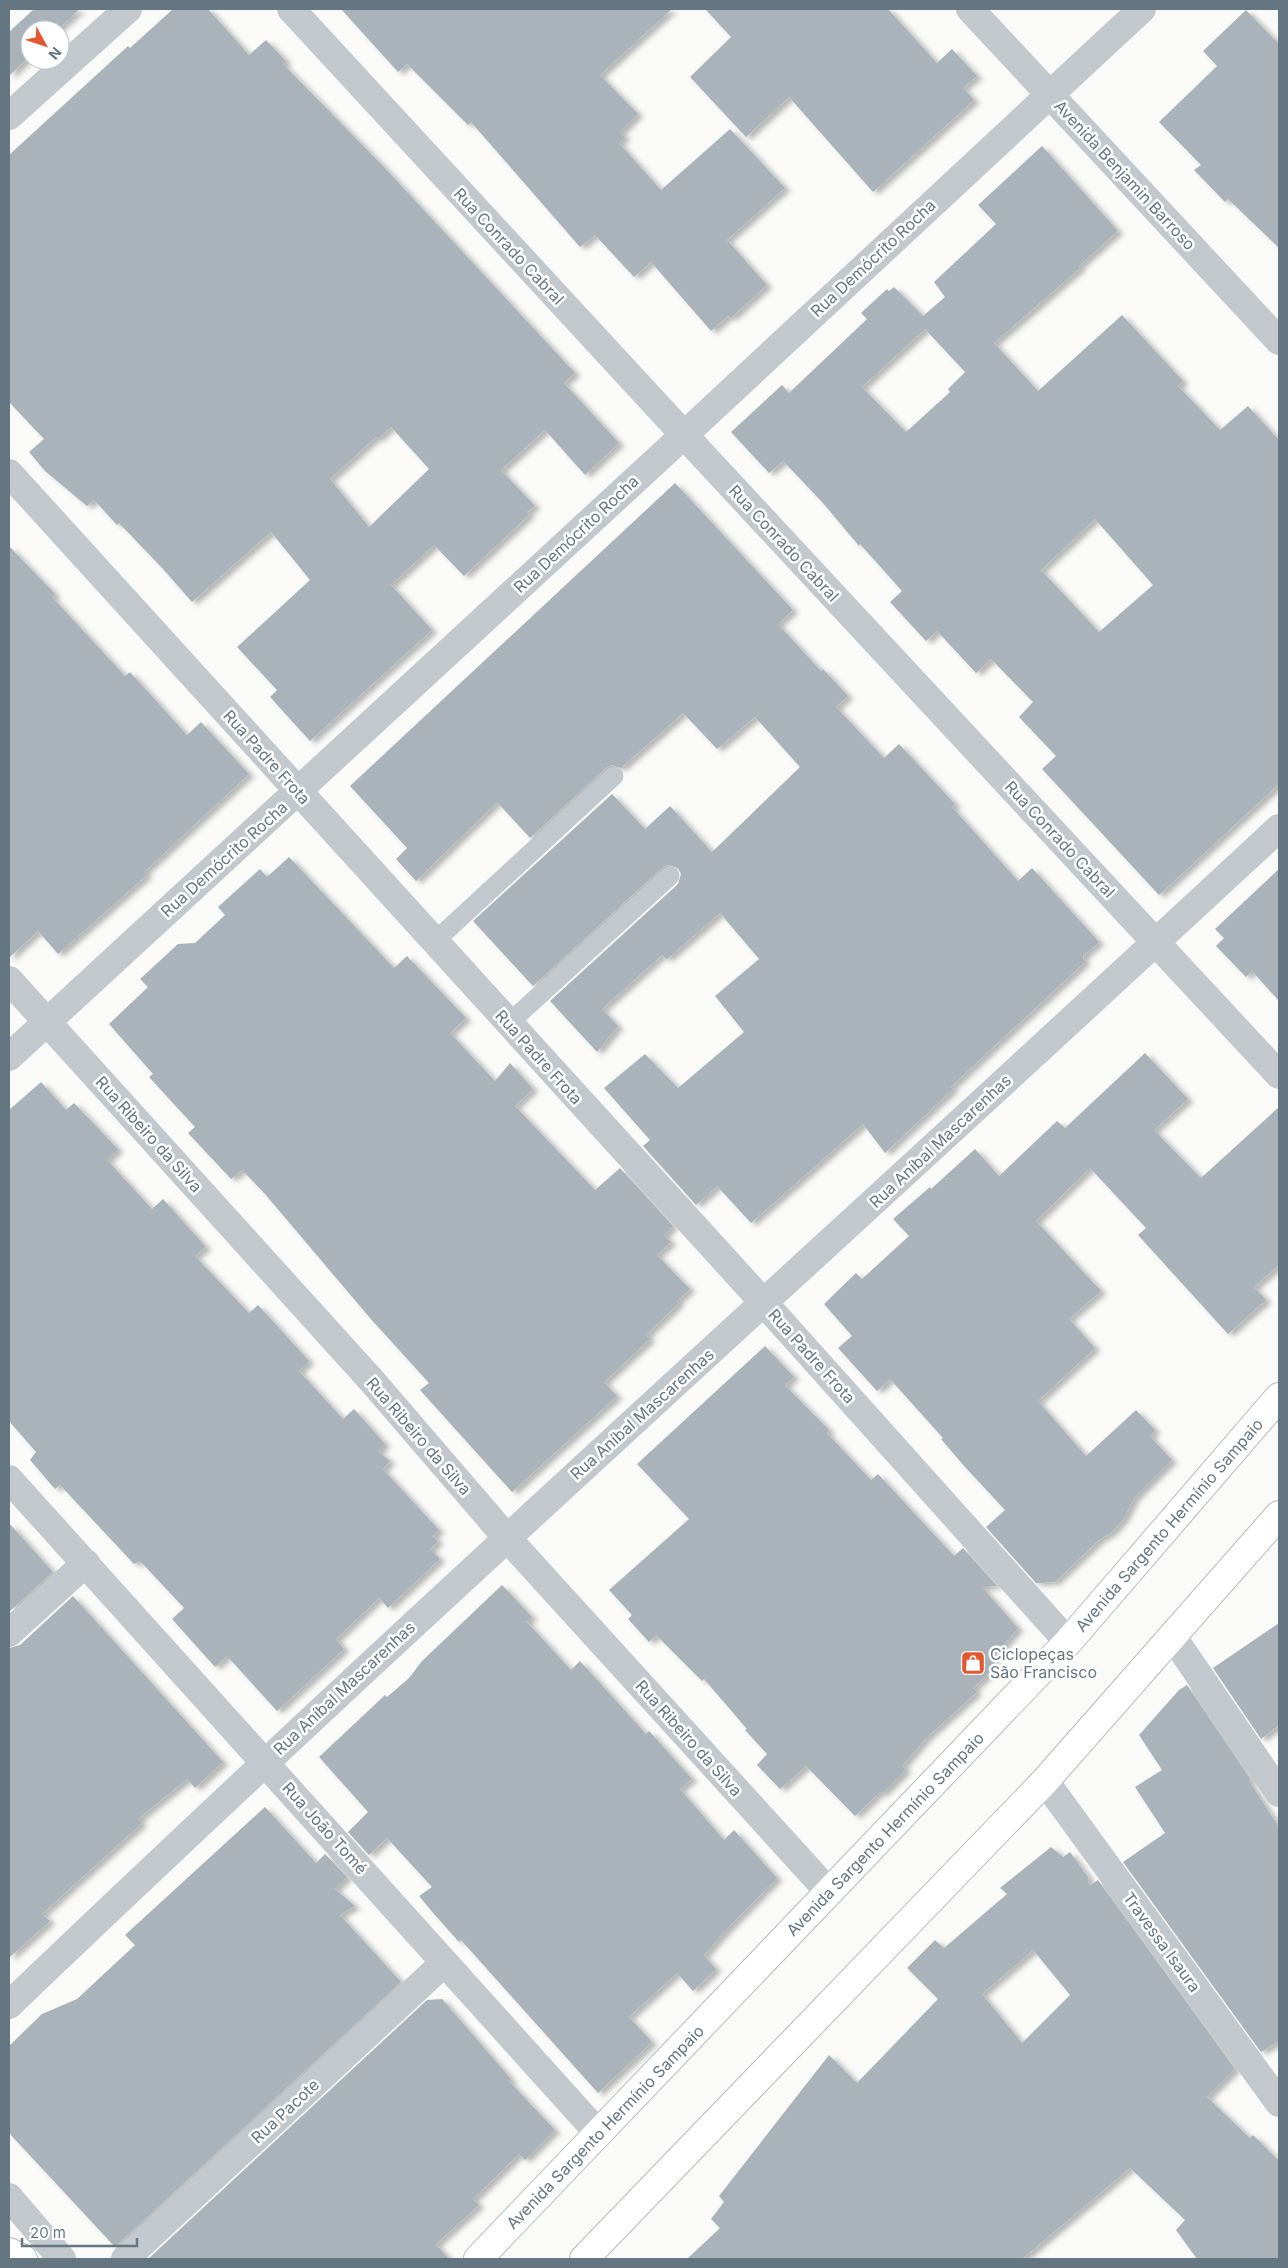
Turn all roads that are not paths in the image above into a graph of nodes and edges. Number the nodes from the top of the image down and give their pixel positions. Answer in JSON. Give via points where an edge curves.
{"nodes":[{"id":1,"x":128,"y":9,"type":"edge"},
{"id":2,"x":291,"y":9,"type":"edge"},
{"id":3,"x":970,"y":9,"type":"edge"},
{"id":4,"x":1142,"y":9,"type":"edge"},
{"id":5,"x":1049,"y":94,"type":"junction"},
{"id":6,"x":9,"y":116,"type":"edge"},
{"id":7,"x":1279,"y":341,"type":"edge"},
{"id":8,"x":684,"y":435,"type":"junction"},
{"id":9,"x":9,"y":473,"type":"edge"},
{"id":10,"x":614,"y":776,"type":"dead end"},
{"id":11,"x":298,"y":791,"type":"junction"},
{"id":12,"x":1279,"y":828,"type":"edge"},
{"id":13,"x":670,"y":876,"type":"dead end"},
{"id":14,"x":434,"y":942,"type":"junction"},
{"id":15,"x":1156,"y":942,"type":"junction"},
{"id":16,"x":9,"y":980,"type":"edge"},
{"id":17,"x":47,"y":1022,"type":"junction"},
{"id":18,"x":509,"y":1024,"type":"junction"},
{"id":19,"x":9,"y":1057,"type":"edge"},
{"id":20,"x":1279,"y":1075,"type":"edge"},
{"id":21,"x":764,"y":1303,"type":"junction"},
{"id":22,"x":1279,"y":1397,"type":"edge"},
{"id":23,"x":9,"y":1479,"type":"edge"},
{"id":24,"x":1279,"y":1515,"type":"edge"},
{"id":25,"x":507,"y":1538,"type":"junction"},
{"id":26,"x":86,"y":1563,"type":"junction"},
{"id":27,"x":9,"y":1633,"type":"edge"},
{"id":28,"x":1173,"y":1637,"type":"junction"},
{"id":29,"x":1068,"y":1642,"type":"junction"},
{"id":30,"x":265,"y":1762,"type":"junction"},
{"id":31,"x":1046,"y":1781,"type":"junction"},
{"id":32,"x":1279,"y":1793,"type":"edge"},
{"id":33,"x":829,"y":1892,"type":"junction"},
{"id":34,"x":444,"y":1963,"type":"junction"},
{"id":35,"x":9,"y":2005,"type":"edge"},
{"id":36,"x":1279,"y":2103,"type":"edge"},
{"id":37,"x":600,"y":2134,"type":"junction"},
{"id":38,"x":9,"y":2198,"type":"edge"},
{"id":39,"x":9,"y":2252,"type":"edge"},
{"id":40,"x":23,"y":2259,"type":"edge"},
{"id":41,"x":62,"y":2259,"type":"edge"},
{"id":42,"x":125,"y":2259,"type":"edge"},
{"id":43,"x":478,"y":2259,"type":"edge"},
{"id":44,"x":584,"y":2259,"type":"edge"}],
"edges":[{"from":1,"to":6,"type":"street"},
{"from":2,"to":8,"type":"street","name":"Rua Conrado Cabral"},
{"from":3,"to":5,"type":"street","name":"Avenida Benjamin Barroso"},
{"from":4,"to":5,"type":"street","name":"Rua Demócrito Rocha"},
{"from":5,"to":7,"type":"street","name":"Avenida Benjamin Barroso"},
{"from":5,"to":8,"type":"street","name":"Rua Demócrito Rocha"},
{"from":8,"to":11,"type":"street","name":"Rua Demócrito Rocha"},
{"from":8,"to":15,"type":"street","name":"Rua Conrado Cabral"},
{"from":9,"to":11,"type":"street","name":"Rua Padre Frota"},
{"from":10,"to":14,"type":"lane"},
{"from":11,"to":14,"type":"street","name":"Rua Padre Frota"},
{"from":11,"to":17,"type":"street","name":"Rua Demócrito Rocha"},
{"from":12,"to":15,"type":"street","name":"Rua Aníbal Mascarenhas"},
{"from":13,"to":18,"type":"lane"},
{"from":14,"to":18,"type":"street","name":"Rua Padre Frota"},
{"from":15,"to":20,"type":"street","name":"Rua Conrado Cabral"},
{"from":15,"to":21,"type":"street","name":"Rua Aníbal Mascarenhas"},
{"from":16,"to":17,"type":"street","name":"Rua Ribeiro da Silva"},
{"from":17,"to":19,"type":"street","name":"Rua Demócrito Rocha"},
{"from":17,"to":25,"type":"street","name":"Rua Ribeiro da Silva","via":[[372,1382]]},
{"from":18,"to":21,"type":"street","name":"Rua Padre Frota"},
{"from":21,"to":25,"type":"street","name":"Rua Aníbal Mascarenhas"},
{"from":21,"to":29,"type":"street","name":"Rua Padre Frota"},
{"from":22,"to":29,"type":"main road","name":"Avenida Sargento Hermínio Sampaio"},
{"from":23,"to":26,"type":"street","name":"Rua João Tomé"},
{"from":24,"to":28,"type":"main road"},
{"from":25,"to":30,"type":"street","name":"Rua Aníbal Mascarenhas"},
{"from":25,"to":33,"type":"street","name":"Rua Ribeiro da Silva"},
{"from":26,"to":27,"type":"street"},
{"from":26,"to":30,"type":"street","name":"Rua João Tomé"},
{"from":28,"to":31,"type":"main road"},
{"from":28,"to":32,"type":"street"},
{"from":29,"to":33,"type":"main road","name":"Avenida Sargento Hermínio Sampaio"},
{"from":30,"to":34,"type":"street","name":"Rua João Tomé"},
{"from":30,"to":35,"type":"street","name":"Rua Aníbal Mascarenhas"},
{"from":31,"to":36,"type":"street","name":"Travessa Isaura"},
{"from":31,"to":44,"type":"main road"},
{"from":33,"to":37,"type":"main road","name":"Avenida Sargento Hermínio Sampaio"},
{"from":34,"to":37,"type":"street","name":"Rua João Tomé"},
{"from":34,"to":42,"type":"street","name":"Rua Pacote"},
{"from":37,"to":43,"type":"main road","name":"Avenida Sargento Hermínio Sampaio"},
{"from":38,"to":41,"type":"street"},
{"from":39,"to":40,"type":"main road"}]}
